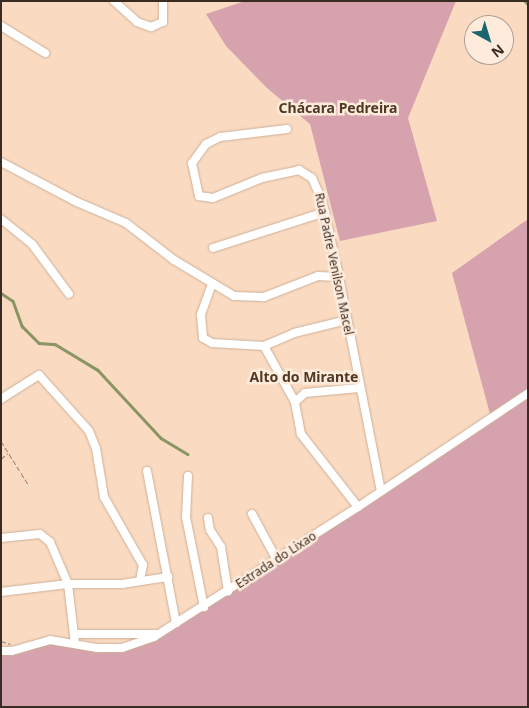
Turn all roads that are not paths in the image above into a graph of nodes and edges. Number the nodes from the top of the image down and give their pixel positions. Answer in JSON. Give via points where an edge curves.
{"nodes":[{"id":1,"x":114,"y":1,"type":"edge"},
{"id":2,"x":163,"y":1,"type":"edge"},
{"id":3,"x":1,"y":26,"type":"edge"},
{"id":4,"x":45,"y":53,"type":"dead end"},
{"id":5,"x":287,"y":129,"type":"dead end"},
{"id":6,"x":1,"y":162,"type":"edge"},
{"id":7,"x":324,"y":212,"type":"junction"},
{"id":8,"x":1,"y":219,"type":"edge"},
{"id":9,"x":213,"y":248,"type":"dead end"},
{"id":10,"x":339,"y":277,"type":"junction"},
{"id":11,"x":212,"y":284,"type":"junction"},
{"id":12,"x":69,"y":294,"type":"dead end"},
{"id":13,"x":348,"y":320,"type":"junction"},
{"id":14,"x":264,"y":346,"type":"junction"},
{"id":15,"x":359,"y":388,"type":"junction"},
{"id":16,"x":528,"y":393,"type":"edge"},
{"id":17,"x":1,"y":399,"type":"edge"},
{"id":18,"x":295,"y":402,"type":"junction"},
{"id":19,"x":147,"y":470,"type":"dead end"},
{"id":20,"x":188,"y":476,"type":"dead end"},
{"id":21,"x":381,"y":491,"type":"junction"},
{"id":22,"x":358,"y":507,"type":"junction"},
{"id":23,"x":252,"y":514,"type":"dead end"},
{"id":24,"x":208,"y":518,"type":"dead end"},
{"id":25,"x":1,"y":538,"type":"edge"},
{"id":26,"x":277,"y":560,"type":"junction"},
{"id":27,"x":168,"y":577,"type":"junction"},
{"id":28,"x":140,"y":581,"type":"junction"},
{"id":29,"x":68,"y":584,"type":"junction"},
{"id":30,"x":228,"y":591,"type":"junction"},
{"id":31,"x":1,"y":592,"type":"edge"},
{"id":32,"x":204,"y":607,"type":"junction"},
{"id":33,"x":176,"y":623,"type":"junction"},
{"id":34,"x":74,"y":634,"type":"junction"},
{"id":35,"x":160,"y":634,"type":"junction"},
{"id":36,"x":75,"y":644,"type":"junction"},
{"id":37,"x":1,"y":651,"type":"edge"}],
"edges":[{"from":1,"to":2,"type":"street","via":[[137,22],[151,27],[163,22]]},
{"from":3,"to":4,"type":"street"},
{"from":5,"to":7,"type":"street","name":"Rua Padre Venilson Macel","via":[[220,137],[206,144],[192,163],[199,196],[213,198],[262,178],[303,170],[316,186]]},
{"from":6,"to":11,"type":"street","via":[[77,202],[126,223]]},
{"from":7,"to":9,"type":"street"},
{"from":7,"to":10,"type":"street","name":"Rua Padre Venilson Macel"},
{"from":8,"to":12,"type":"street","via":[[32,244]]},
{"from":10,"to":11,"type":"street","via":[[318,276],[264,297],[234,296]]},
{"from":10,"to":13,"type":"street","name":"Rua Padre Venilson Macel"},
{"from":11,"to":14,"type":"street","via":[[201,316],[203,338],[212,343]]},
{"from":13,"to":14,"type":"street","via":[[294,333]]},
{"from":13,"to":15,"type":"street","name":"Rua Padre Venilson Macel"},
{"from":14,"to":18,"type":"street"},
{"from":15,"to":18,"type":"street","via":[[305,393]]},
{"from":15,"to":21,"type":"street","name":"Rua Padre Venilson Macel"},
{"from":16,"to":21,"type":"street","name":"Estrada do Lixao"},
{"from":17,"to":28,"type":"street","via":[[39,375],[89,431],[99,459],[104,497],[143,565]]},
{"from":18,"to":22,"type":"street","via":[[305,440]]},
{"from":19,"to":27,"type":"street"},
{"from":20,"to":32,"type":"street","via":[[186,517]]},
{"from":21,"to":22,"type":"street","name":"Estrada do Lixao"},
{"from":22,"to":26,"type":"street","name":"Estrada do Lixao"},
{"from":23,"to":26,"type":"street"},
{"from":24,"to":30,"type":"street","via":[[210,530],[221,547]]},
{"from":25,"to":29,"type":"street","via":[[32,534],[45,536],[55,550]]},
{"from":26,"to":30,"type":"street","name":"Estrada do Lixao"},
{"from":27,"to":28,"type":"street"},
{"from":27,"to":33,"type":"street"},
{"from":28,"to":29,"type":"street"},
{"from":29,"to":31,"type":"street"},
{"from":29,"to":34,"type":"street"},
{"from":30,"to":32,"type":"street","name":"Estrada do Lixao"},
{"from":32,"to":33,"type":"street","name":"Estrada do Lixao"},
{"from":33,"to":35,"type":"street","name":"Estrada do Lixao"},
{"from":34,"to":35,"type":"street"},
{"from":34,"to":36,"type":"street"},
{"from":35,"to":36,"type":"street","name":"Estrada do Lixao","via":[[122,648]]},
{"from":36,"to":37,"type":"street","name":"Estrada do Lixao","via":[[50,640]]}]}
